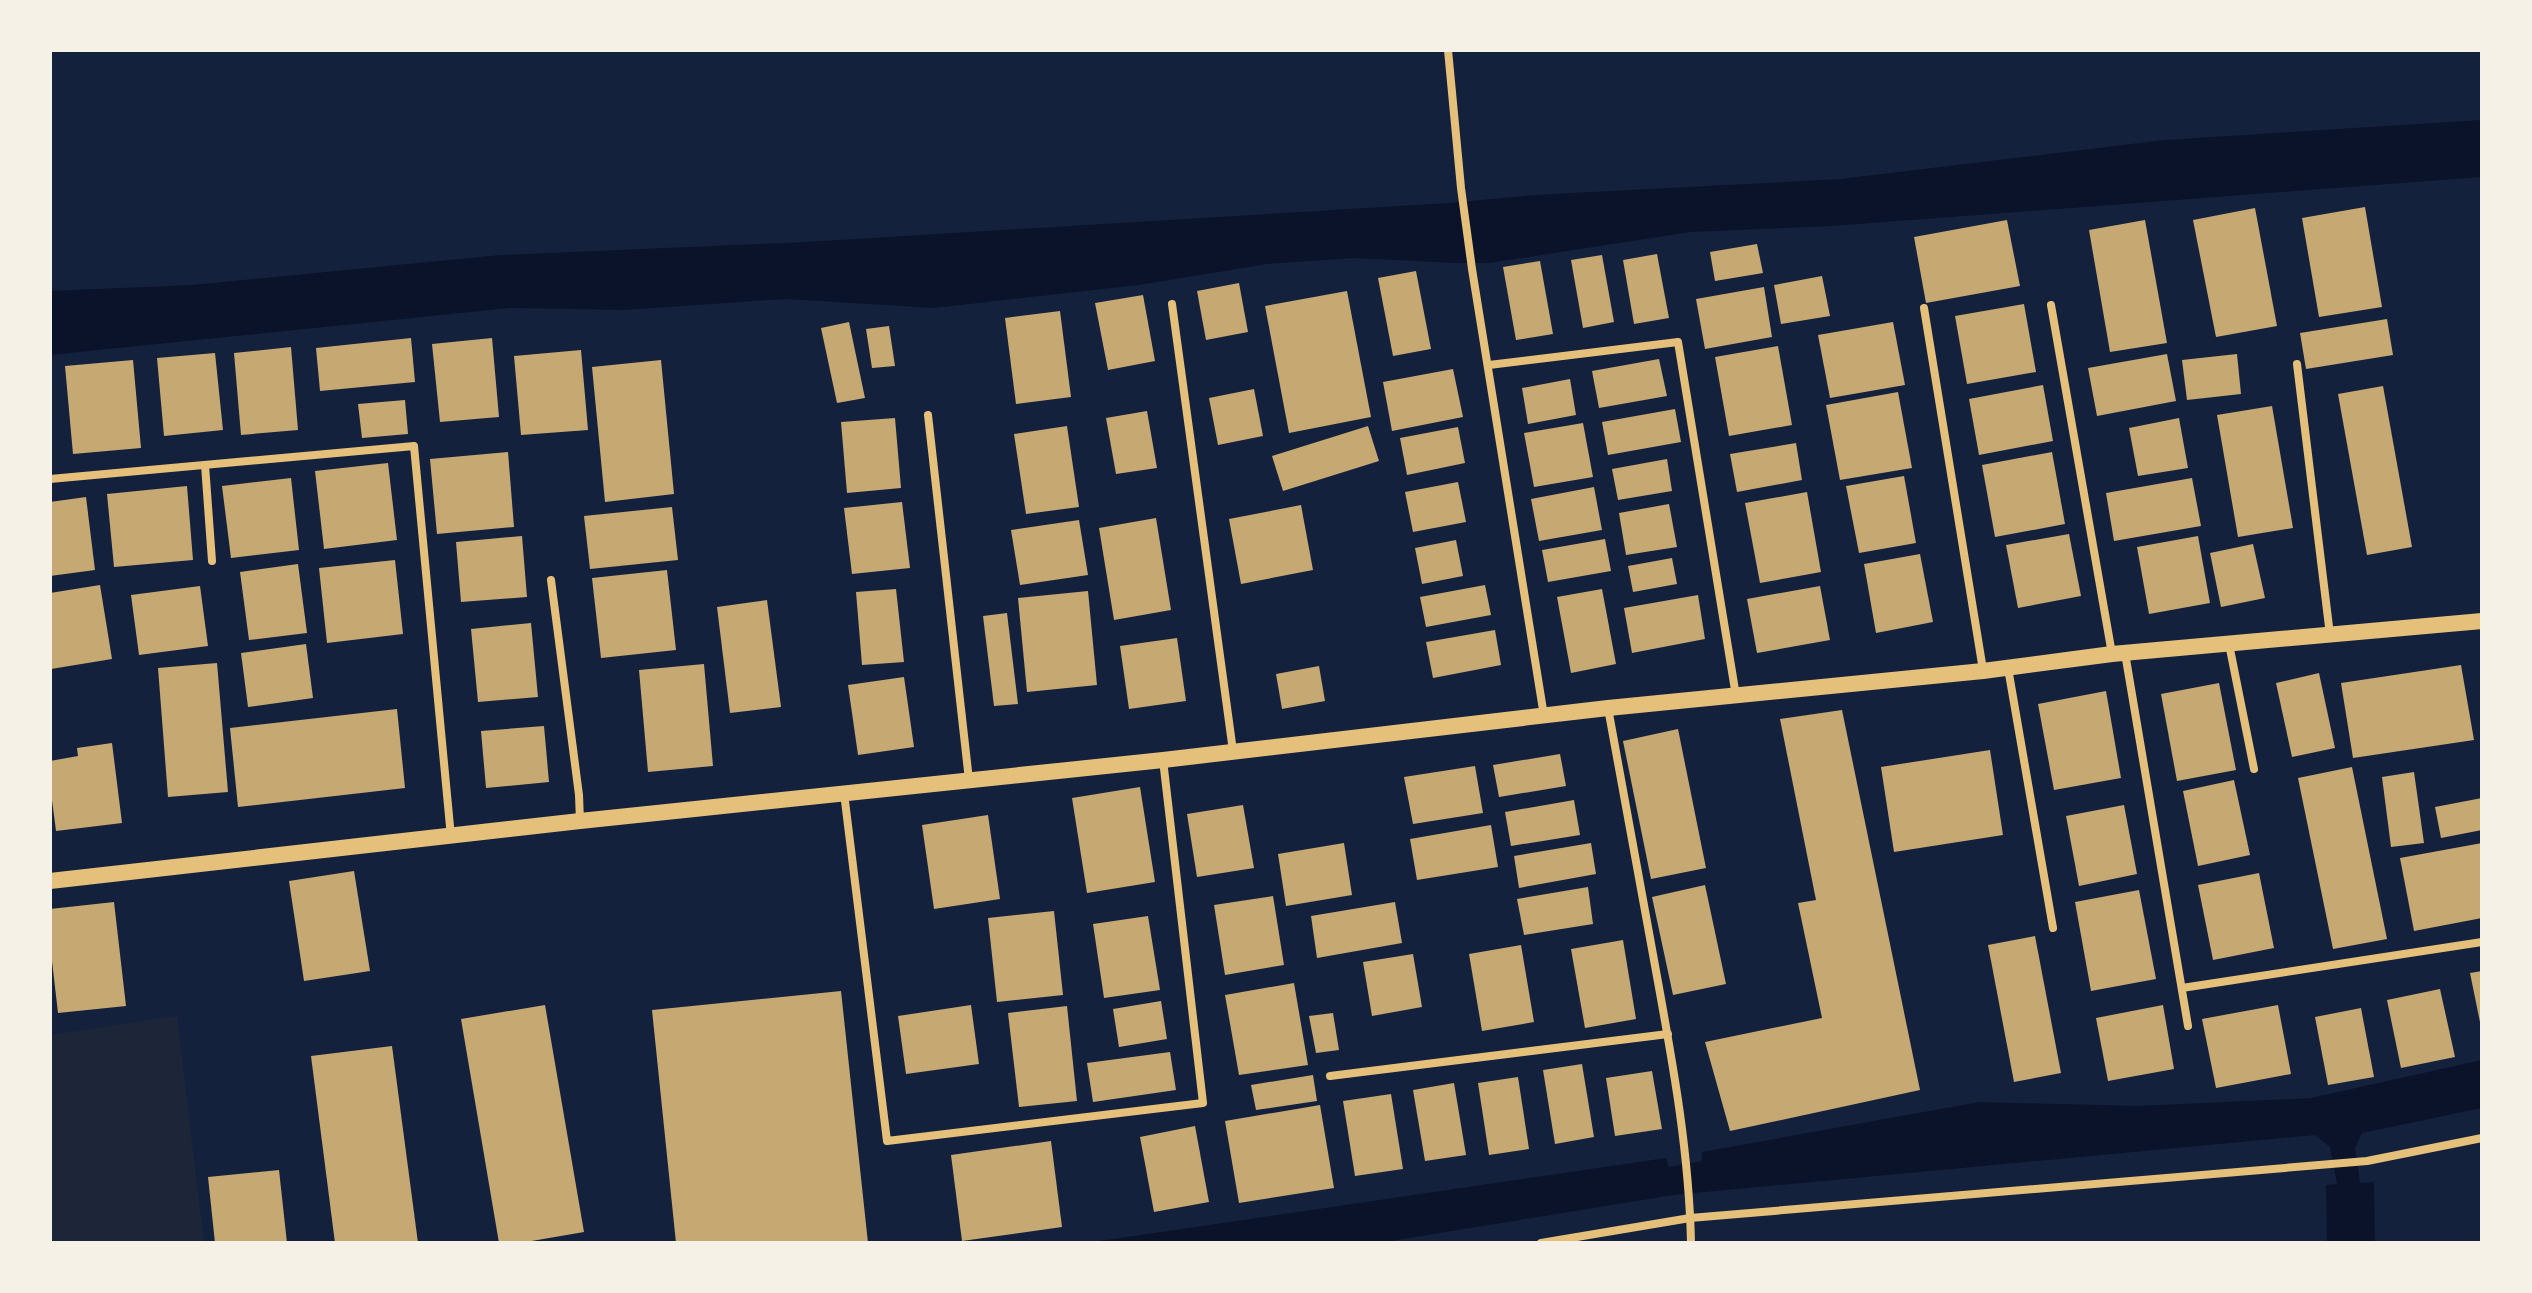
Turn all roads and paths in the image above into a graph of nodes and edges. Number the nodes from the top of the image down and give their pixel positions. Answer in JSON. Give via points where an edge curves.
{"nodes":[{"id":1,"x":1448,"y":50,"type":"edge"},
{"id":2,"x":1172,"y":304,"type":"dead end"},
{"id":3,"x":2051,"y":305,"type":"dead end"},
{"id":4,"x":1924,"y":308,"type":"dead end"},
{"id":5,"x":2297,"y":364,"type":"dead end"},
{"id":6,"x":1489,"y":365,"type":"junction"},
{"id":7,"x":928,"y":415,"type":"dead end"},
{"id":8,"x":205,"y":465,"type":"junction"},
{"id":9,"x":50,"y":479,"type":"edge"},
{"id":10,"x":212,"y":561,"type":"dead end"},
{"id":11,"x":551,"y":580,"type":"dead end"},
{"id":12,"x":2482,"y":621,"type":"edge"},
{"id":13,"x":2330,"y":635,"type":"junction"},
{"id":14,"x":2229,"y":644,"type":"junction"},
{"id":15,"x":2119,"y":654,"type":"junction"},
{"id":16,"x":2008,"y":668,"type":"junction"},
{"id":17,"x":1983,"y":671,"type":"junction"},
{"id":18,"x":1736,"y":696,"type":"junction"},
{"id":19,"x":1608,"y":708,"type":"junction"},
{"id":20,"x":1544,"y":716,"type":"junction"},
{"id":21,"x":1233,"y":751,"type":"junction"},
{"id":22,"x":1163,"y":760,"type":"junction"},
{"id":23,"x":2254,"y":769,"type":"dead end"},
{"id":24,"x":969,"y":780,"type":"junction"},
{"id":25,"x":844,"y":793,"type":"junction"},
{"id":26,"x":580,"y":821,"type":"junction"},
{"id":27,"x":451,"y":837,"type":"junction"},
{"id":28,"x":50,"y":881,"type":"edge"},
{"id":29,"x":2053,"y":928,"type":"dead end"},
{"id":30,"x":2482,"y":942,"type":"edge"},
{"id":31,"x":2182,"y":988,"type":"junction"},
{"id":32,"x":2188,"y":1026,"type":"dead end"},
{"id":33,"x":1668,"y":1034,"type":"junction"},
{"id":34,"x":1330,"y":1076,"type":"dead end"},
{"id":35,"x":2482,"y":1138,"type":"edge"},
{"id":36,"x":1690,"y":1218,"type":"junction"},
{"id":37,"x":1541,"y":1243,"type":"edge"},
{"id":38,"x":1691,"y":1243,"type":"edge"}],
"edges":[{"from":1,"to":6,"type":"street","via":[[1461,188]]},
{"from":2,"to":21,"type":"street"},
{"from":3,"to":15,"type":"street"},
{"from":4,"to":17,"type":"street"},
{"from":5,"to":13,"type":"street"},
{"from":6,"to":18,"type":"street","via":[[1678,342]]},
{"from":6,"to":20,"type":"street"},
{"from":7,"to":24,"type":"street"},
{"from":8,"to":9,"type":"street"},
{"from":8,"to":10,"type":"street"},
{"from":8,"to":27,"type":"street","via":[[414,446]]},
{"from":11,"to":26,"type":"street"},
{"from":12,"to":13,"type":"main road"},
{"from":13,"to":14,"type":"main road"},
{"from":14,"to":15,"type":"main road"},
{"from":14,"to":23,"type":"street"},
{"from":15,"to":16,"type":"main road"},
{"from":15,"to":31,"type":"street"},
{"from":16,"to":17,"type":"main road"},
{"from":16,"to":29,"type":"street"},
{"from":17,"to":18,"type":"main road"},
{"from":18,"to":19,"type":"main road"},
{"from":19,"to":20,"type":"main road"},
{"from":19,"to":33,"type":"street"},
{"from":20,"to":21,"type":"main road"},
{"from":21,"to":22,"type":"main road"},
{"from":22,"to":24,"type":"main road"},
{"from":22,"to":25,"type":"street","via":[[1203,1103],[887,1141]]},
{"from":24,"to":25,"type":"main road"},
{"from":25,"to":26,"type":"main road"},
{"from":26,"to":27,"type":"main road"},
{"from":27,"to":28,"type":"main road"},
{"from":30,"to":31,"type":"street"},
{"from":31,"to":32,"type":"street"},
{"from":33,"to":34,"type":"street"},
{"from":33,"to":36,"type":"street"},
{"from":35,"to":36,"type":"street","via":[[2367,1161]]},
{"from":36,"to":37,"type":"street"},
{"from":36,"to":38,"type":"street"}]}
